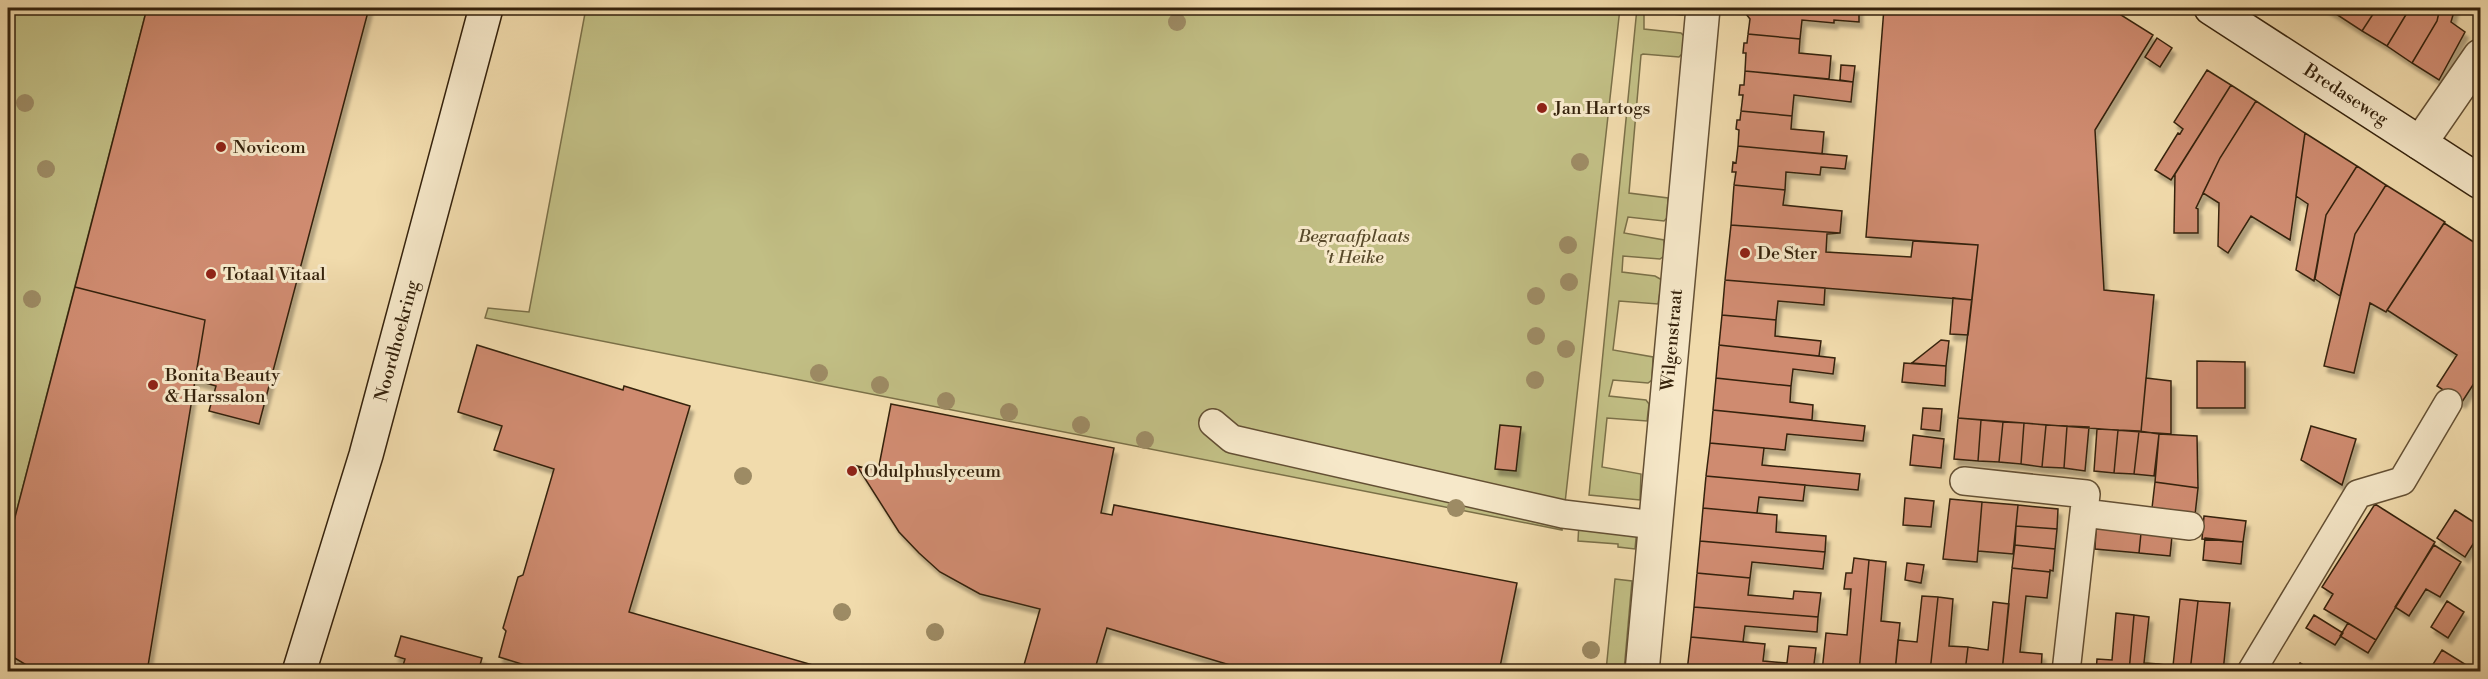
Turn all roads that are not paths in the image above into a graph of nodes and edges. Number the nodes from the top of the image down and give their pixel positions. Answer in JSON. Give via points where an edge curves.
{"nodes":[{"id":1,"x":486,"y":8,"type":"edge"},
{"id":2,"x":1703,"y":8,"type":"edge"},
{"id":3,"x":2211,"y":8,"type":"edge"},
{"id":4,"x":2481,"y":56,"type":"edge"},
{"id":5,"x":2420,"y":143,"type":"junction"},
{"id":6,"x":2481,"y":182,"type":"edge"},
{"id":7,"x":2448,"y":403,"type":"dead end"},
{"id":8,"x":1213,"y":423,"type":"dead end"},
{"id":9,"x":1964,"y":481,"type":"dead end"},
{"id":10,"x":2084,"y":513,"type":"junction"},
{"id":11,"x":1655,"y":525,"type":"junction"},
{"id":12,"x":2190,"y":526,"type":"dead end"},
{"id":13,"x":298,"y":672,"type":"edge"},
{"id":14,"x":1642,"y":672,"type":"edge"},
{"id":15,"x":2066,"y":672,"type":"edge"},
{"id":16,"x":2252,"y":672,"type":"edge"}],
"edges":[{"from":1,"to":13,"type":"street","name":"Noordhoekring","via":[[366,455]]},
{"from":2,"to":11,"type":"street","name":"Wilgenstraat"},
{"from":3,"to":5,"type":"street","name":"Bredaseweg"},
{"from":4,"to":5,"type":"street"},
{"from":5,"to":6,"type":"street","name":"Bredaseweg"},
{"from":7,"to":16,"type":"lane","via":[[2402,481],[2358,494]]},
{"from":8,"to":11,"type":"lane","via":[[1232,439],[1563,514]]},
{"from":9,"to":10,"type":"lane","via":[[2086,494]]},
{"from":10,"to":12,"type":"lane"},
{"from":10,"to":15,"type":"lane"},
{"from":11,"to":14,"type":"street","name":"Wilgenstraat"}]}
